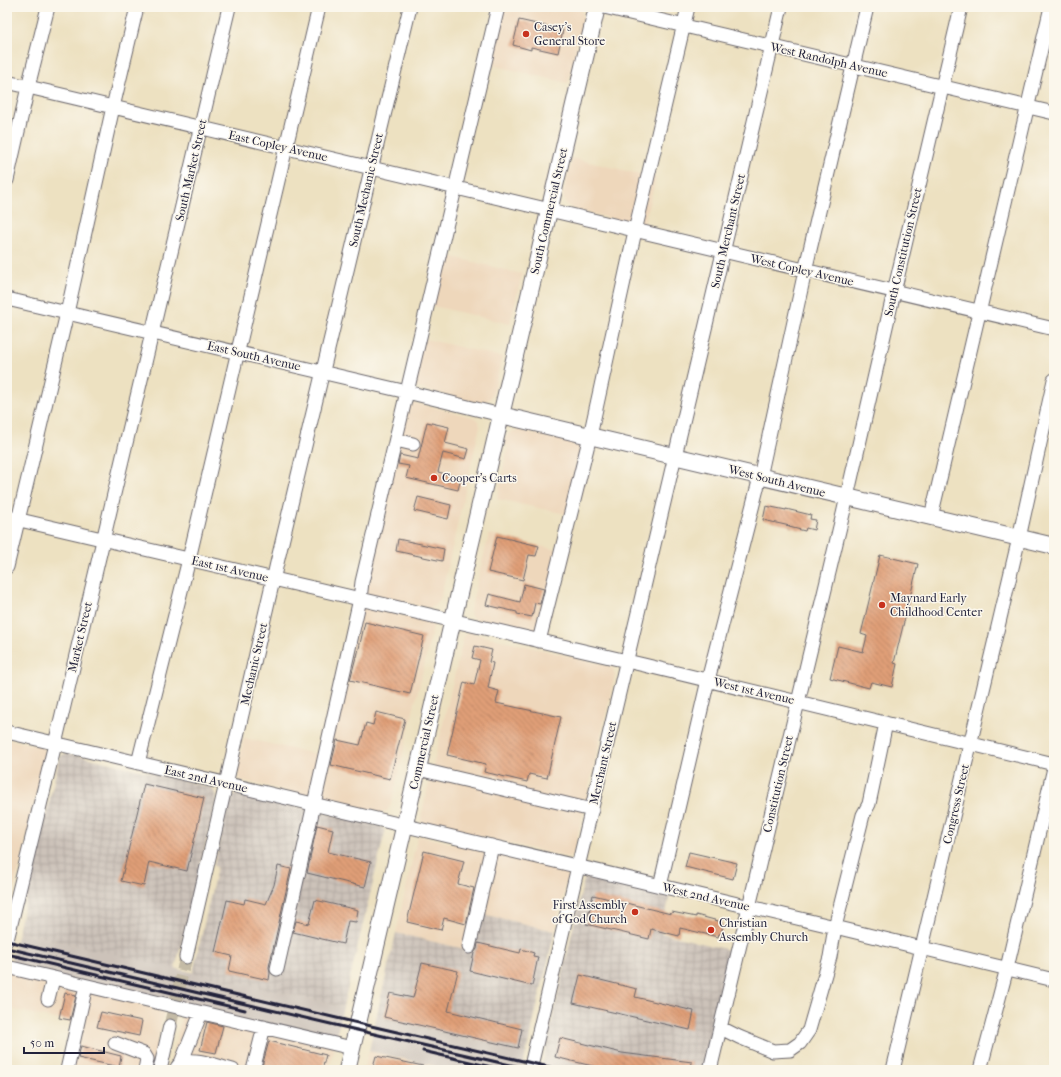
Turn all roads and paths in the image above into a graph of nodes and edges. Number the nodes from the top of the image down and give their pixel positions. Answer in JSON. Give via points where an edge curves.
{"nodes":[{"id":1,"x":48,"y":7,"type":"edge"},
{"id":2,"x":137,"y":7,"type":"edge"},
{"id":3,"x":229,"y":7,"type":"edge"},
{"id":4,"x":319,"y":7,"type":"edge"},
{"id":5,"x":410,"y":7,"type":"edge"},
{"id":6,"x":498,"y":7,"type":"edge"},
{"id":7,"x":597,"y":7,"type":"edge"},
{"id":8,"x":604,"y":7,"type":"edge"},
{"id":9,"x":688,"y":7,"type":"edge"},
{"id":10,"x":781,"y":7,"type":"edge"},
{"id":11,"x":867,"y":7,"type":"edge"},
{"id":12,"x":961,"y":7,"type":"edge"},
{"id":13,"x":1051,"y":7,"type":"edge"},
{"id":14,"x":684,"y":26,"type":"junction"},
{"id":15,"x":772,"y":46,"type":"junction"},
{"id":16,"x":853,"y":66,"type":"junction"},
{"id":17,"x":7,"y":82,"type":"edge"},
{"id":18,"x":942,"y":86,"type":"junction"},
{"id":19,"x":28,"y":87,"type":"junction"},
{"id":20,"x":113,"y":107,"type":"junction"},
{"id":21,"x":1027,"y":107,"type":"junction"},
{"id":22,"x":1054,"y":113,"type":"edge"},
{"id":23,"x":201,"y":128,"type":"junction"},
{"id":24,"x":285,"y":148,"type":"junction"},
{"id":25,"x":371,"y":168,"type":"junction"},
{"id":26,"x":7,"y":180,"type":"edge"},
{"id":27,"x":455,"y":188,"type":"junction"},
{"id":28,"x":549,"y":210,"type":"junction"},
{"id":29,"x":635,"y":231,"type":"junction"},
{"id":30,"x":724,"y":251,"type":"junction"},
{"id":31,"x":805,"y":270,"type":"junction"},
{"id":32,"x":894,"y":292,"type":"junction"},
{"id":33,"x":7,"y":299,"type":"edge"},
{"id":34,"x":979,"y":312,"type":"junction"},
{"id":35,"x":67,"y":313,"type":"junction"},
{"id":36,"x":1054,"y":329,"type":"edge"},
{"id":37,"x":153,"y":333,"type":"junction"},
{"id":38,"x":237,"y":352,"type":"junction"},
{"id":39,"x":323,"y":372,"type":"junction"},
{"id":40,"x":1054,"y":380,"type":"edge"},
{"id":41,"x":407,"y":392,"type":"junction"},
{"id":42,"x":501,"y":415,"type":"junction"},
{"id":43,"x":590,"y":436,"type":"junction"},
{"id":44,"x":396,"y":440,"type":"junction"},
{"id":45,"x":413,"y":444,"type":"dead end"},
{"id":46,"x":675,"y":456,"type":"junction"},
{"id":47,"x":760,"y":477,"type":"junction"},
{"id":48,"x":847,"y":497,"type":"junction"},
{"id":49,"x":931,"y":517,"type":"junction"},
{"id":50,"x":12,"y":518,"type":"edge"},
{"id":51,"x":1019,"y":538,"type":"junction"},
{"id":52,"x":103,"y":539,"type":"junction"},
{"id":53,"x":1054,"y":546,"type":"edge"},
{"id":54,"x":189,"y":559,"type":"junction"},
{"id":55,"x":7,"y":567,"type":"edge"},
{"id":56,"x":274,"y":579,"type":"junction"},
{"id":57,"x":360,"y":599,"type":"junction"},
{"id":58,"x":453,"y":621,"type":"junction"},
{"id":59,"x":539,"y":641,"type":"junction"},
{"id":60,"x":627,"y":661,"type":"junction"},
{"id":61,"x":708,"y":680,"type":"junction"},
{"id":62,"x":798,"y":702,"type":"junction"},
{"id":63,"x":886,"y":723,"type":"junction"},
{"id":64,"x":7,"y":732,"type":"edge"},
{"id":65,"x":970,"y":743,"type":"junction"},
{"id":66,"x":55,"y":744,"type":"junction"},
{"id":67,"x":138,"y":763,"type":"junction"},
{"id":68,"x":1054,"y":764,"type":"edge"},
{"id":69,"x":1054,"y":768,"type":"edge"},
{"id":70,"x":418,"y":769,"type":"junction"},
{"id":71,"x":226,"y":784,"type":"junction"},
{"id":72,"x":314,"y":804,"type":"junction"},
{"id":73,"x":592,"y":810,"type":"junction"},
{"id":74,"x":404,"y":825,"type":"junction"},
{"id":75,"x":492,"y":846,"type":"junction"},
{"id":76,"x":578,"y":866,"type":"junction"},
{"id":77,"x":660,"y":886,"type":"junction"},
{"id":78,"x":749,"y":907,"type":"junction"},
{"id":79,"x":835,"y":927,"type":"junction"},
{"id":80,"x":7,"y":940,"type":"edge"},
{"id":81,"x":469,"y":947,"type":"dead end"},
{"id":82,"x":922,"y":948,"type":"junction"},
{"id":83,"x":186,"y":957,"type":"tunnel mouth"},
{"id":84,"x":7,"y":967,"type":"edge"},
{"id":85,"x":1007,"y":968,"type":"junction"},
{"id":86,"x":277,"y":969,"type":"dead end"},
{"id":87,"x":49,"y":977,"type":"junction"},
{"id":88,"x":1054,"y":980,"type":"edge"},
{"id":89,"x":86,"y":986,"type":"junction"},
{"id":90,"x":48,"y":998,"type":"dead end"},
{"id":91,"x":201,"y":1013,"type":"junction"},
{"id":92,"x":170,"y":1026,"type":"tunnel mouth"},
{"id":93,"x":264,"y":1027,"type":"junction"},
{"id":94,"x":720,"y":1028,"type":"junction"},
{"id":95,"x":115,"y":1043,"type":"dead end"},
{"id":96,"x":352,"y":1048,"type":"junction"},
{"id":97,"x":178,"y":1066,"type":"edge"},
{"id":98,"x":67,"y":1070,"type":"edge"},
{"id":99,"x":145,"y":1070,"type":"edge"},
{"id":100,"x":160,"y":1070,"type":"edge"},
{"id":101,"x":233,"y":1070,"type":"edge"},
{"id":102,"x":254,"y":1070,"type":"edge"},
{"id":103,"x":347,"y":1070,"type":"edge"},
{"id":104,"x":530,"y":1070,"type":"edge"},
{"id":105,"x":710,"y":1070,"type":"edge"},
{"id":106,"x":892,"y":1070,"type":"edge"},
{"id":107,"x":980,"y":1070,"type":"edge"}],
"edges":[{"from":1,"to":19,"type":"street"},
{"from":2,"to":20,"type":"street"},
{"from":3,"to":23,"type":"street","name":"South Market Street"},
{"from":4,"to":24,"type":"street"},
{"from":5,"to":25,"type":"street","name":"South Mechanic Street"},
{"from":6,"to":27,"type":"street"},
{"from":7,"to":28,"type":"main road","name":"South Commercial Street"},
{"from":8,"to":14,"type":"street","name":"West Randolph Avenue"},
{"from":9,"to":14,"type":"street"},
{"from":10,"to":15,"type":"street","name":"South Merchant Street"},
{"from":11,"to":16,"type":"street"},
{"from":12,"to":18,"type":"street","name":"South Constitution Street"},
{"from":13,"to":21,"type":"street"},
{"from":14,"to":15,"type":"street","name":"West Randolph Avenue"},
{"from":14,"to":29,"type":"street"},
{"from":15,"to":16,"type":"street","name":"West Randolph Avenue"},
{"from":15,"to":30,"type":"street","name":"South Merchant Street"},
{"from":16,"to":18,"type":"street","name":"West Randolph Avenue"},
{"from":16,"to":31,"type":"street"},
{"from":17,"to":19,"type":"street","name":"East Copley Avenue"},
{"from":18,"to":21,"type":"street","name":"West Randolph Avenue"},
{"from":18,"to":32,"type":"street","name":"South Constitution Street"},
{"from":19,"to":20,"type":"street","name":"East Copley Avenue"},
{"from":19,"to":26,"type":"street"},
{"from":20,"to":23,"type":"street","name":"East Copley Avenue"},
{"from":20,"to":35,"type":"street"},
{"from":21,"to":22,"type":"street","name":"West Randolph Avenue"},
{"from":21,"to":34,"type":"street"},
{"from":23,"to":24,"type":"street","name":"East Copley Avenue"},
{"from":23,"to":37,"type":"street","name":"South Market Street"},
{"from":24,"to":25,"type":"street","name":"East Copley Avenue"},
{"from":24,"to":38,"type":"street"},
{"from":25,"to":27,"type":"street","name":"East Copley Avenue"},
{"from":25,"to":39,"type":"street","name":"South Mechanic Street"},
{"from":27,"to":28,"type":"street","name":"East Copley Avenue"},
{"from":27,"to":41,"type":"street"},
{"from":28,"to":29,"type":"street","name":"West Copley Avenue"},
{"from":28,"to":42,"type":"main road","name":"South Commercial Street"},
{"from":29,"to":30,"type":"street","name":"West Copley Avenue"},
{"from":29,"to":43,"type":"street"},
{"from":30,"to":31,"type":"street","name":"West Copley Avenue"},
{"from":30,"to":46,"type":"street","name":"South Merchant Street"},
{"from":31,"to":32,"type":"street","name":"West Copley Avenue"},
{"from":31,"to":47,"type":"street"},
{"from":32,"to":34,"type":"street","name":"West Copley Avenue"},
{"from":32,"to":48,"type":"street","name":"South Constitution Street"},
{"from":33,"to":35,"type":"street","name":"East South Avenue"},
{"from":34,"to":36,"type":"street","name":"West Copley Avenue"},
{"from":34,"to":49,"type":"street"},
{"from":35,"to":37,"type":"street","name":"East South Avenue"},
{"from":35,"to":50,"type":"street"},
{"from":37,"to":38,"type":"street","name":"East South Avenue"},
{"from":37,"to":52,"type":"street","name":"Market Street"},
{"from":38,"to":39,"type":"street","name":"East South Avenue"},
{"from":38,"to":54,"type":"street"},
{"from":39,"to":41,"type":"street","name":"East South Avenue"},
{"from":39,"to":56,"type":"street","name":"Mechanic Street"},
{"from":40,"to":51,"type":"street","name":"Congress Street"},
{"from":41,"to":42,"type":"street","name":"East South Avenue"},
{"from":41,"to":44,"type":"street"},
{"from":42,"to":43,"type":"main road","name":"West South Avenue"},
{"from":42,"to":58,"type":"main road","name":"Commercial Street"},
{"from":43,"to":46,"type":"main road","name":"West South Avenue"},
{"from":43,"to":59,"type":"street"},
{"from":44,"to":45,"type":"street"},
{"from":44,"to":57,"type":"street"},
{"from":46,"to":47,"type":"main road","name":"West South Avenue"},
{"from":46,"to":60,"type":"street","name":"Merchant Street"},
{"from":47,"to":48,"type":"main road","name":"West South Avenue"},
{"from":47,"to":61,"type":"street"},
{"from":48,"to":49,"type":"main road","name":"West South Avenue"},
{"from":48,"to":62,"type":"street","name":"Constitution Street"},
{"from":49,"to":51,"type":"main road","name":"West South Avenue"},
{"from":50,"to":52,"type":"street","name":"East 1st Avenue"},
{"from":50,"to":55,"type":"street"},
{"from":51,"to":53,"type":"main road","name":"West South Avenue"},
{"from":51,"to":65,"type":"street","name":"Congress Street"},
{"from":52,"to":54,"type":"street","name":"East 1st Avenue"},
{"from":52,"to":66,"type":"street","name":"Market Street"},
{"from":54,"to":56,"type":"street","name":"East 1st Avenue"},
{"from":54,"to":67,"type":"street"},
{"from":56,"to":57,"type":"street","name":"East 1st Avenue"},
{"from":56,"to":71,"type":"street","name":"Mechanic Street"},
{"from":57,"to":58,"type":"street","name":"East 1st Avenue"},
{"from":57,"to":72,"type":"street"},
{"from":58,"to":59,"type":"street","name":"West 1st Avenue"},
{"from":58,"to":70,"type":"main road","name":"Commercial Street"},
{"from":59,"to":60,"type":"street","name":"West 1st Avenue"},
{"from":60,"to":61,"type":"street","name":"West 1st Avenue"},
{"from":60,"to":73,"type":"street","name":"Merchant Street"},
{"from":61,"to":62,"type":"street","name":"West 1st Avenue"},
{"from":61,"to":77,"type":"street"},
{"from":62,"to":63,"type":"street","name":"West 1st Avenue"},
{"from":62,"to":78,"type":"street","name":"Constitution Street"},
{"from":63,"to":65,"type":"street","name":"West 1st Avenue"},
{"from":63,"to":79,"type":"street","via":[[869,804],[863,815]]},
{"from":64,"to":66,"type":"street","name":"East 2nd Avenue"},
{"from":65,"to":68,"type":"street","name":"West 1st Avenue"},
{"from":65,"to":82,"type":"street","name":"Congress Street"},
{"from":66,"to":67,"type":"street","name":"East 2nd Avenue"},
{"from":66,"to":80,"type":"street","name":"Market Street"},
{"from":67,"to":71,"type":"street","name":"East 2nd Avenue"},
{"from":69,"to":85,"type":"street"},
{"from":70,"to":73,"type":"street"},
{"from":70,"to":74,"type":"main road","name":"Commercial Street"},
{"from":71,"to":72,"type":"street","name":"East 2nd Avenue"},
{"from":71,"to":83,"type":"street","name":"Mechanic Street"},
{"from":72,"to":74,"type":"street","name":"East 2nd Avenue"},
{"from":72,"to":86,"type":"street"},
{"from":73,"to":76,"type":"street","name":"Merchant Street"},
{"from":74,"to":75,"type":"street","name":"West 2nd Avenue"},
{"from":74,"to":96,"type":"main road","name":"Commercial Street"},
{"from":75,"to":76,"type":"street","name":"West 2nd Avenue"},
{"from":75,"to":81,"type":"street"},
{"from":76,"to":77,"type":"street","name":"West 2nd Avenue"},
{"from":76,"to":104,"type":"street","name":"Merchant Street"},
{"from":77,"to":78,"type":"street","name":"West 2nd Avenue"},
{"from":78,"to":79,"type":"street","name":"West 2nd Avenue"},
{"from":78,"to":94,"type":"street","name":"Constitution Street"},
{"from":79,"to":82,"type":"street","name":"West 2nd Avenue"},
{"from":79,"to":94,"type":"street","via":[[830,957],[809,1030],[800,1043],[790,1050],[773,1051]]},
{"from":82,"to":85,"type":"street","name":"West 2nd Avenue"},
{"from":82,"to":106,"type":"street","name":"Congress Street"},
{"from":84,"to":87,"type":"street"},
{"from":85,"to":88,"type":"street","name":"West 2nd Avenue"},
{"from":85,"to":107,"type":"street"},
{"from":87,"to":89,"type":"street"},
{"from":87,"to":90,"type":"street","via":[[52,983]]},
{"from":89,"to":91,"type":"street"},
{"from":89,"to":98,"type":"street"},
{"from":91,"to":93,"type":"street"},
{"from":91,"to":97,"type":"street"},
{"from":92,"to":100,"type":"street"},
{"from":93,"to":96,"type":"street"},
{"from":93,"to":102,"type":"street"},
{"from":94,"to":105,"type":"street","name":"Constitution Street"},
{"from":95,"to":99,"type":"street","via":[[144,1054],[147,1059]]},
{"from":96,"to":103,"type":"main road","name":"Commercial Street"},
{"from":97,"to":101,"type":"street","via":[[195,1060]]}]}
